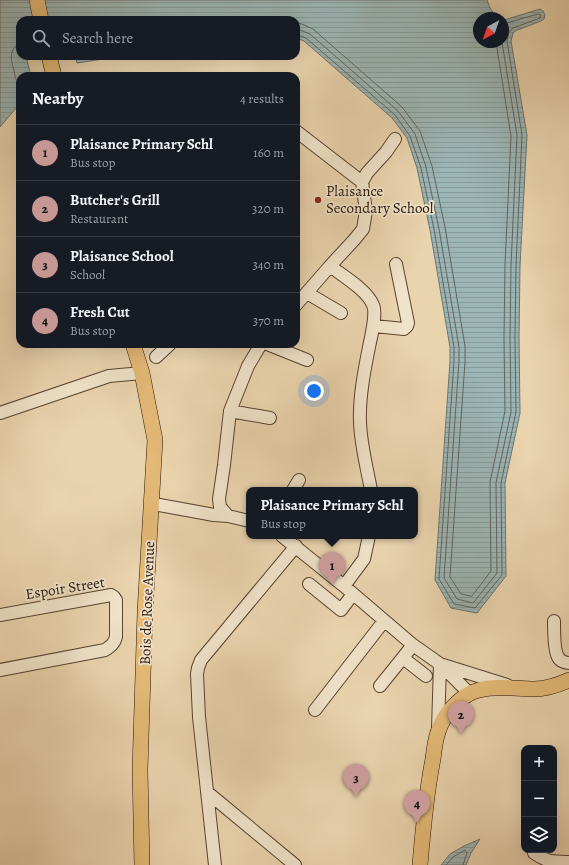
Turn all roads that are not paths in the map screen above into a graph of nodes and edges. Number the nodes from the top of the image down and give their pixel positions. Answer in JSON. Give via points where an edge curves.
{"nodes":[{"id":1,"x":37,"y":0,"type":"edge"},
{"id":2,"x":40,"y":16,"type":"edge"},
{"id":3,"x":50,"y":60,"type":"edge"},
{"id":4,"x":53,"y":72,"type":"edge"},
{"id":5,"x":300,"y":134,"type":"edge"},
{"id":6,"x":395,"y":139,"type":"dead end"},
{"id":7,"x":362,"y":182,"type":"junction"},
{"id":8,"x":396,"y":264,"type":"dead end"},
{"id":9,"x":330,"y":266,"type":"junction"},
{"id":10,"x":307,"y":293,"type":"junction"},
{"id":11,"x":300,"y":301,"type":"edge"},
{"id":12,"x":341,"y":312,"type":"dead end"},
{"id":13,"x":374,"y":326,"type":"junction"},
{"id":14,"x":134,"y":348,"type":"edge"},
{"id":15,"x":166,"y":348,"type":"edge"},
{"id":16,"x":259,"y":348,"type":"edge"},
{"id":17,"x":277,"y":348,"type":"edge"},
{"id":18,"x":156,"y":357,"type":"dead end"},
{"id":19,"x":306,"y":360,"type":"dead end"},
{"id":20,"x":142,"y":373,"type":"junction"},
{"id":21,"x":230,"y":411,"type":"junction"},
{"id":22,"x":0,"y":414,"type":"edge"},
{"id":23,"x":270,"y":418,"type":"dead end"},
{"id":24,"x":370,"y":487,"type":"edge"},
{"id":25,"x":154,"y":504,"type":"dead end"},
{"id":26,"x":228,"y":516,"type":"junction"},
{"id":27,"x":246,"y":520,"type":"edge"},
{"id":28,"x":286,"y":539,"type":"edge"},
{"id":29,"x":368,"y":539,"type":"edge"},
{"id":30,"x":296,"y":546,"type":"junction"},
{"id":31,"x":309,"y":584,"type":"dead end"},
{"id":32,"x":349,"y":590,"type":"junction"},
{"id":33,"x":0,"y":615,"type":"edge"},
{"id":34,"x":384,"y":620,"type":"junction"},
{"id":35,"x":554,"y":621,"type":"dead end"},
{"id":36,"x":413,"y":645,"type":"junction"},
{"id":37,"x":403,"y":658,"type":"junction"},
{"id":38,"x":569,"y":663,"type":"edge"},
{"id":39,"x":440,"y":664,"type":"junction"},
{"id":40,"x":0,"y":670,"type":"edge"},
{"id":41,"x":426,"y":676,"type":"dead end"},
{"id":42,"x":569,"y":680,"type":"edge"},
{"id":43,"x":380,"y":686,"type":"dead end"},
{"id":44,"x":517,"y":688,"type":"junction"},
{"id":45,"x":469,"y":693,"type":"junction"},
{"id":46,"x":315,"y":710,"type":"dead end"},
{"id":47,"x":438,"y":731,"type":"junction"},
{"id":48,"x":207,"y":792,"type":"junction"},
{"id":49,"x":534,"y":853,"type":"dead end"},
{"id":50,"x":569,"y":862,"type":"edge"},
{"id":51,"x":142,"y":865,"type":"edge"},
{"id":52,"x":215,"y":865,"type":"edge"},
{"id":53,"x":296,"y":865,"type":"edge"},
{"id":54,"x":420,"y":865,"type":"edge"}],
"edges":[{"from":1,"to":2,"type":"main road"},
{"from":3,"to":4,"type":"main road"},
{"from":5,"to":7,"type":"street"},
{"from":6,"to":7,"type":"street"},
{"from":7,"to":9,"type":"street","via":[[366,211],[363,228]]},
{"from":8,"to":13,"type":"street","via":[[407,326],[404,329]]},
{"from":9,"to":10,"type":"street"},
{"from":9,"to":13,"type":"street","via":[[367,294],[374,306]]},
{"from":10,"to":11,"type":"street"},
{"from":10,"to":12,"type":"street"},
{"from":13,"to":24,"type":"street","via":[[360,399],[362,440]]},
{"from":14,"to":20,"type":"main road","name":"Bois de Rose Avenue"},
{"from":15,"to":18,"type":"street"},
{"from":16,"to":21,"type":"street","via":[[248,366]]},
{"from":17,"to":19,"type":"street"},
{"from":20,"to":22,"type":"street","via":[[109,376]]},
{"from":20,"to":51,"type":"main road","name":"Bois de Rose Avenue","via":[[155,440],[145,612],[140,770]]},
{"from":21,"to":23,"type":"street"},
{"from":21,"to":26,"type":"street","via":[[219,499],[220,507]]},
{"from":25,"to":26,"type":"street"},
{"from":26,"to":27,"type":"street"},
{"from":28,"to":30,"type":"street"},
{"from":29,"to":32,"type":"street","via":[[364,559]]},
{"from":30,"to":32,"type":"street"},
{"from":30,"to":48,"type":"street","via":[[201,660],[198,668],[199,716]]},
{"from":31,"to":32,"type":"street","via":[[341,610]]},
{"from":32,"to":34,"type":"street"},
{"from":33,"to":40,"type":"street","name":"Espoir Street","via":[[111,595],[116,600],[116,637],[112,646],[105,650]]},
{"from":34,"to":36,"type":"street"},
{"from":34,"to":46,"type":"street"},
{"from":35,"to":38,"type":"street","via":[[558,657]]},
{"from":36,"to":37,"type":"street"},
{"from":36,"to":39,"type":"street"},
{"from":37,"to":41,"type":"street"},
{"from":37,"to":43,"type":"street"},
{"from":39,"to":44,"type":"street"},
{"from":39,"to":45,"type":"street"},
{"from":39,"to":47,"type":"street"},
{"from":42,"to":44,"type":"main road","via":[[535,689]]},
{"from":44,"to":45,"type":"main road","via":[[480,689]]},
{"from":45,"to":47,"type":"main road","via":[[458,701]]},
{"from":47,"to":54,"type":"main road","via":[[428,785]]},
{"from":48,"to":52,"type":"street"},
{"from":48,"to":53,"type":"street"},
{"from":49,"to":50,"type":"street","via":[[544,860]]}]}
